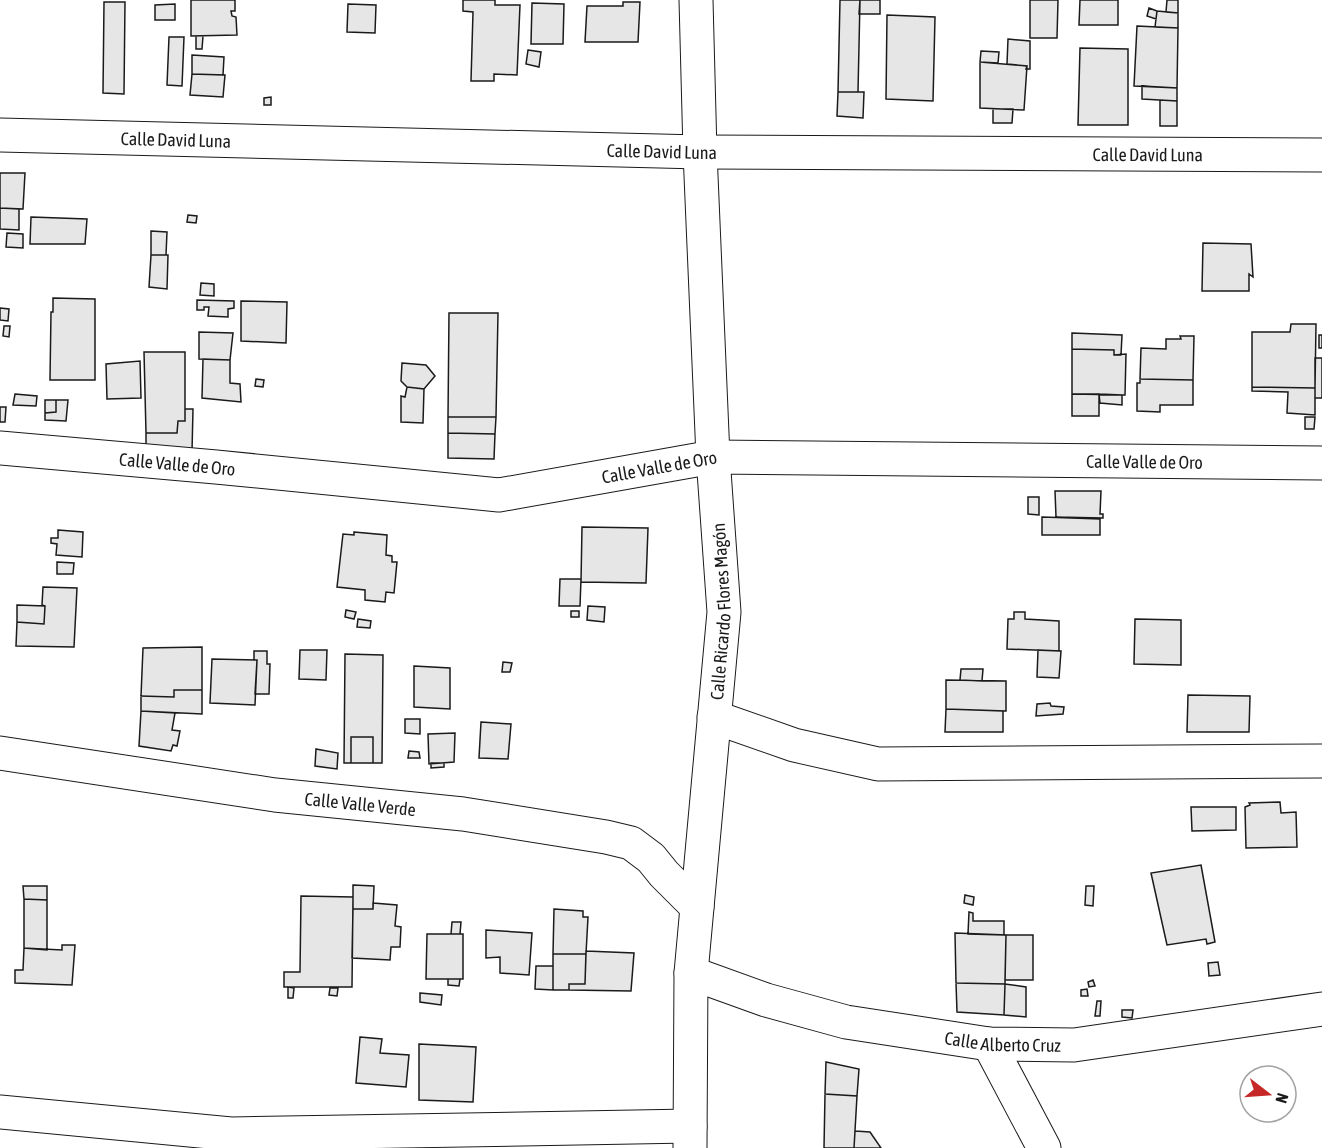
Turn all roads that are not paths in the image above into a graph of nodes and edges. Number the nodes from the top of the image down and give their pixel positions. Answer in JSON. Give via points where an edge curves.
{"nodes":[{"id":1,"x":696,"y":0,"type":"edge"},
{"id":2,"x":0,"y":135,"type":"edge"},
{"id":3,"x":700,"y":152,"type":"junction"},
{"id":4,"x":1322,"y":155,"type":"edge"},
{"id":5,"x":0,"y":448,"type":"edge"},
{"id":6,"x":713,"y":457,"type":"junction"},
{"id":7,"x":1322,"y":463,"type":"edge"},
{"id":8,"x":714,"y":717,"type":"junction"},
{"id":9,"x":0,"y":753,"type":"edge"},
{"id":10,"x":1322,"y":761,"type":"edge"},
{"id":11,"x":697,"y":907,"type":"junction"},
{"id":12,"x":691,"y":973,"type":"junction"},
{"id":13,"x":1322,"y":1009,"type":"edge"},
{"id":14,"x":989,"y":1044,"type":"junction"},
{"id":15,"x":0,"y":1112,"type":"edge"},
{"id":16,"x":690,"y":1137,"type":"edge"},
{"id":17,"x":1044,"y":1148,"type":"edge"}],
"edges":[{"from":1,"to":3,"type":"street","name":"Calle Ricardo Flores Magón"},
{"from":2,"to":3,"type":"street","name":"Calle David Luna"},
{"from":3,"to":4,"type":"street","name":"Calle David Luna"},
{"from":3,"to":6,"type":"street","name":"Calle Ricardo Flores Magón"},
{"from":5,"to":6,"type":"street","name":"Calle Valle de Oro","via":[[499,495]]},
{"from":6,"to":7,"type":"street","name":"Calle Valle de Oro"},
{"from":6,"to":8,"type":"street","name":"Calle Ricardo Flores Magón","via":[[724,612]]},
{"from":8,"to":10,"type":"street","via":[[794,745],[878,764]]},
{"from":8,"to":11,"type":"street","name":"Calle Ricardo Flores Magón"},
{"from":9,"to":11,"type":"street","name":"Calle Valle Verde","via":[[275,795],[463,814],[606,837],[631,843]]},
{"from":11,"to":12,"type":"street","name":"Calle Ricardo Flores Magón"},
{"from":12,"to":14,"type":"street","name":"Calle Alberto Cruz","via":[[766,1000],[846,1022]]},
{"from":12,"to":16,"type":"street","name":"Calle Ricardo Flores Magón"},
{"from":13,"to":14,"type":"street","name":"Calle Alberto Cruz","via":[[1074,1045]]},
{"from":14,"to":17,"type":"street"},
{"from":15,"to":16,"type":"street","via":[[231,1134]]}]}
